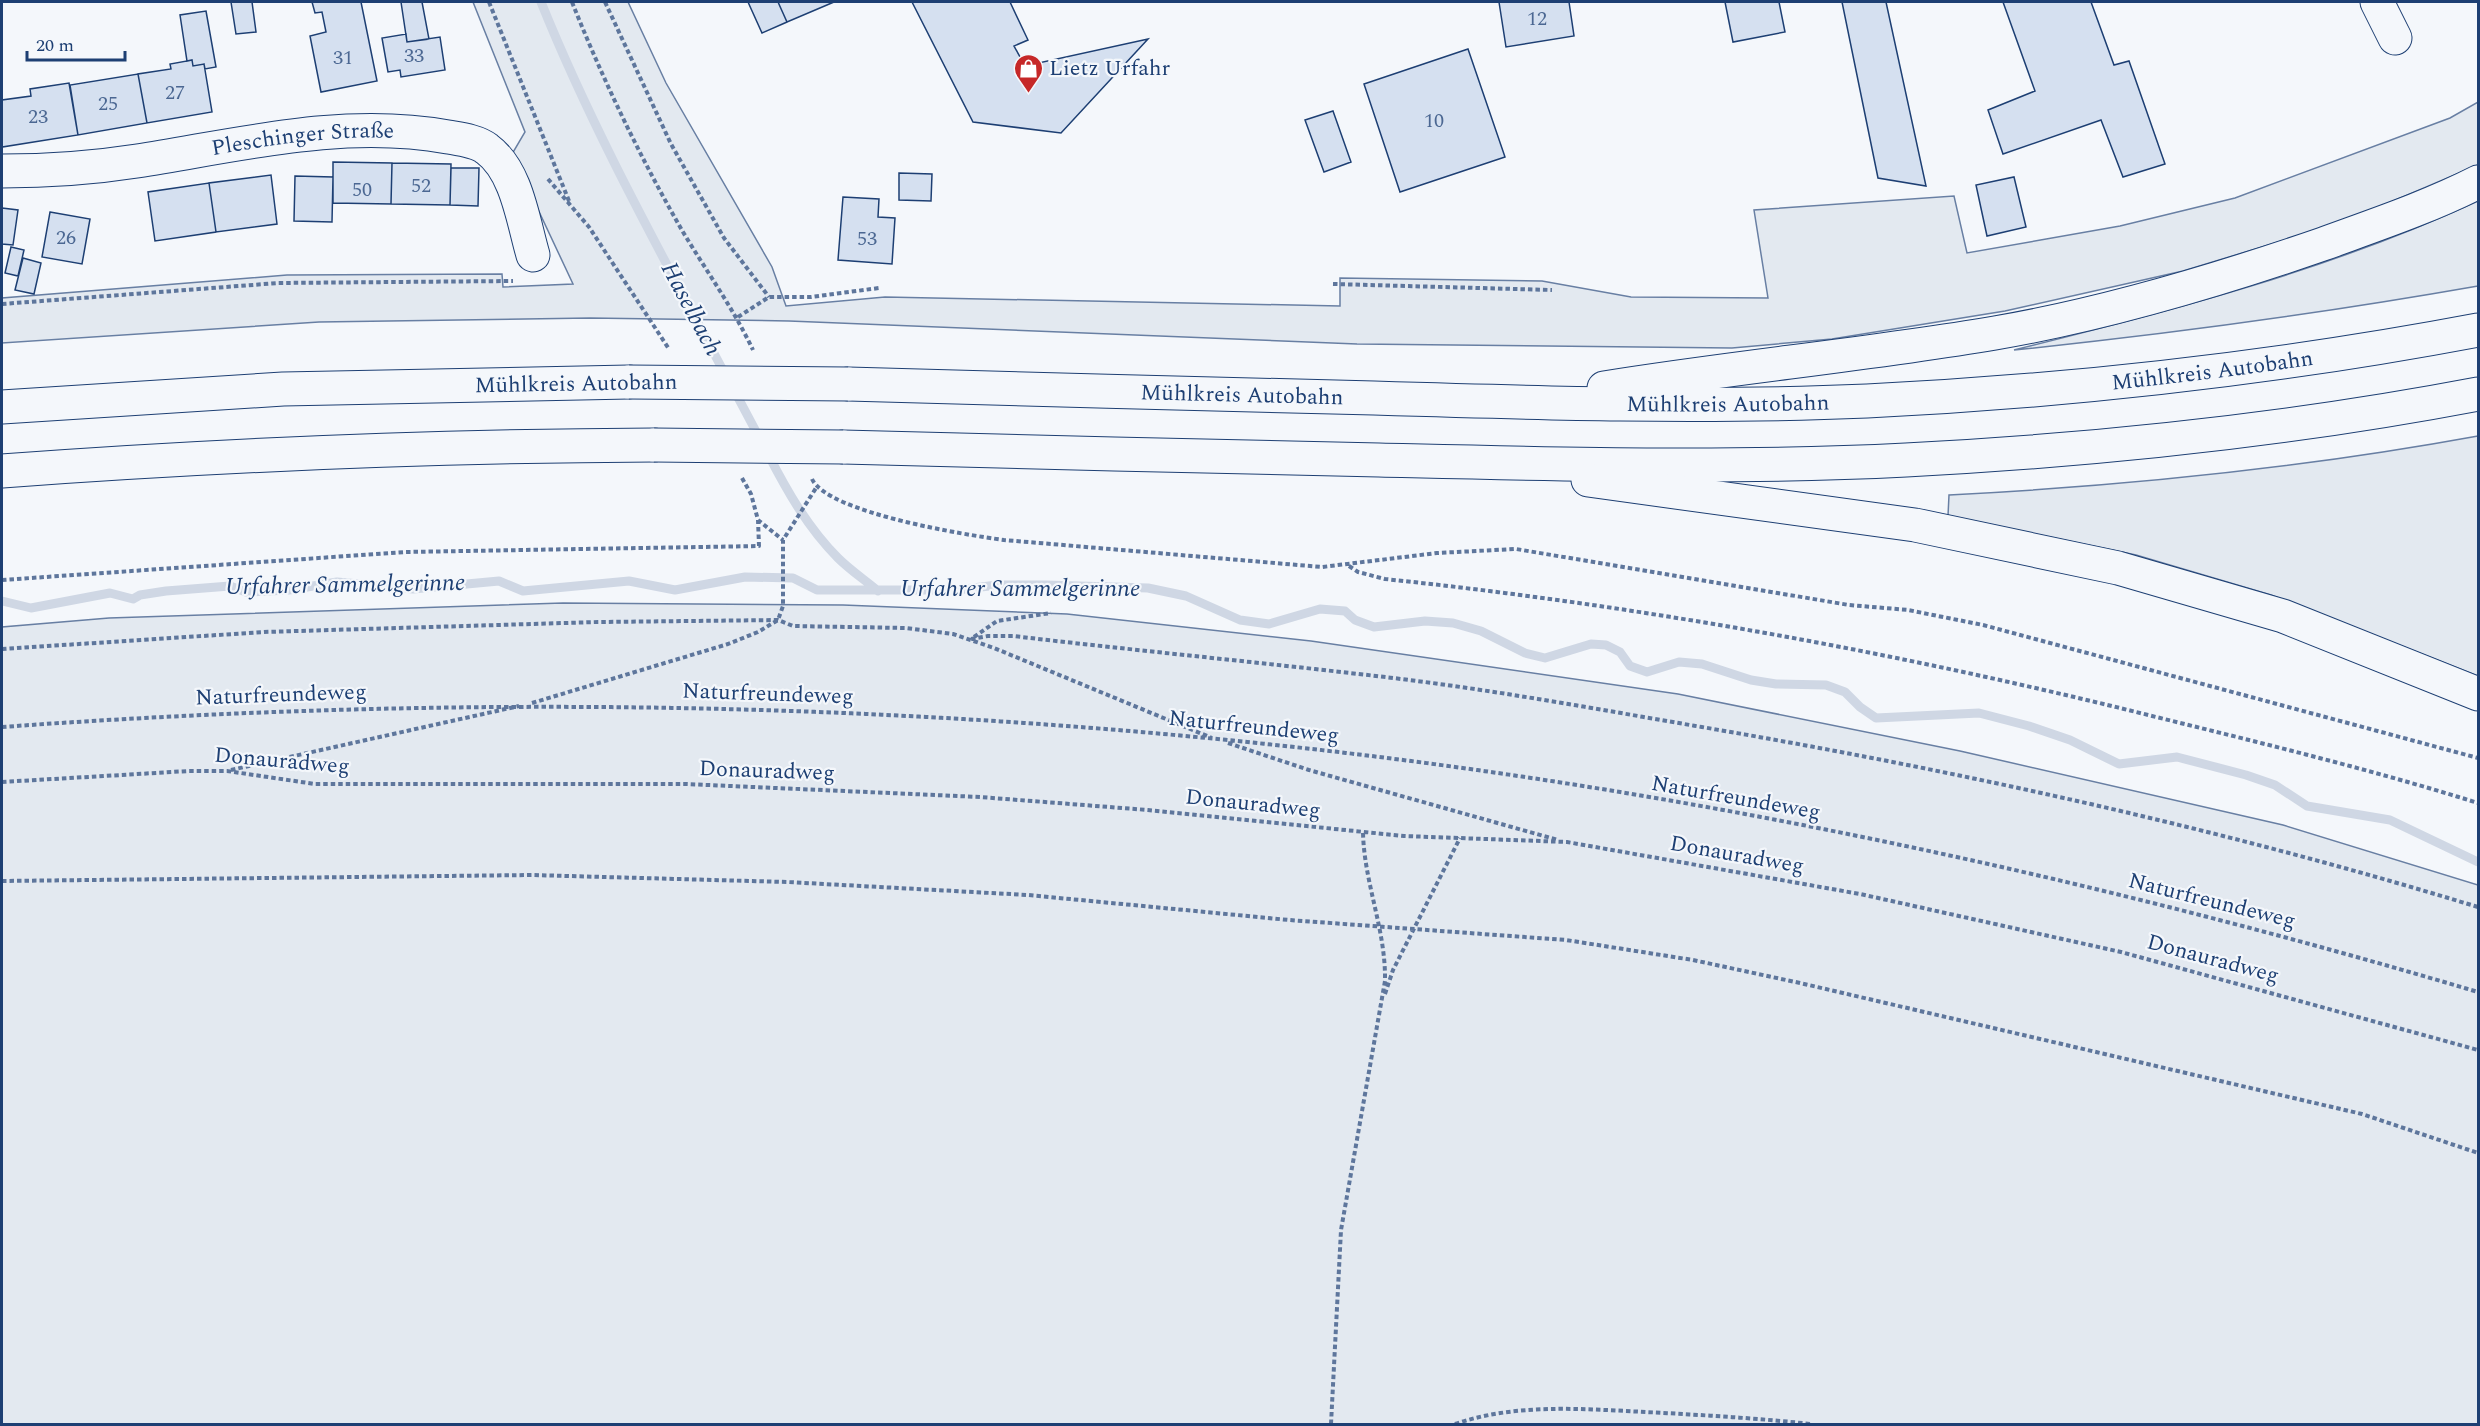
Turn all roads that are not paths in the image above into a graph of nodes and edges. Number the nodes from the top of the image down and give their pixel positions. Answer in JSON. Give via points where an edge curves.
{"nodes":[{"id":1,"x":2377,"y":2,"type":"edge"},
{"id":2,"x":2395,"y":38,"type":"dead end"},
{"id":3,"x":2,"y":171,"type":"edge"},
{"id":4,"x":2478,"y":182,"type":"edge"},
{"id":5,"x":533,"y":255,"type":"road end"},
{"id":6,"x":2478,"y":330,"type":"edge"},
{"id":7,"x":2478,"y":394,"type":"edge"},
{"id":8,"x":1520,"y":402,"type":"junction"},
{"id":9,"x":2,"y":407,"type":"edge"},
{"id":10,"x":1476,"y":462,"type":"junction"},
{"id":11,"x":2,"y":471,"type":"edge"},
{"id":12,"x":2478,"y":694,"type":"edge"}],
"edges":[{"from":1,"to":2,"type":"main road"},
{"from":3,"to":5,"type":"main road","name":"Pleschinger Straße","via":[[54,171],[137,161],[285,135],[348,131],[426,133],[486,148],[503,166]]},
{"from":4,"to":8,"type":"main road","via":[[2278,260],[2111,309],[1997,333]]},
{"from":6,"to":8,"type":"main road","name":"Mühlkreis Autobahn","via":[[2198,373],[2020,391],[1864,401],[1643,405]]},
{"from":7,"to":10,"type":"main road","via":[[2254,430],[1904,460]]},
{"from":8,"to":9,"type":"main road","name":"Mühlkreis Autobahn","bridge":true,"via":[[630,382],[283,389]]},
{"from":10,"to":11,"type":"main road","bridge":true,"via":[[654,445],[354,449]]},
{"from":10,"to":12,"type":"main road","via":[[1915,525],[2077,558],[2283,616]]}]}
